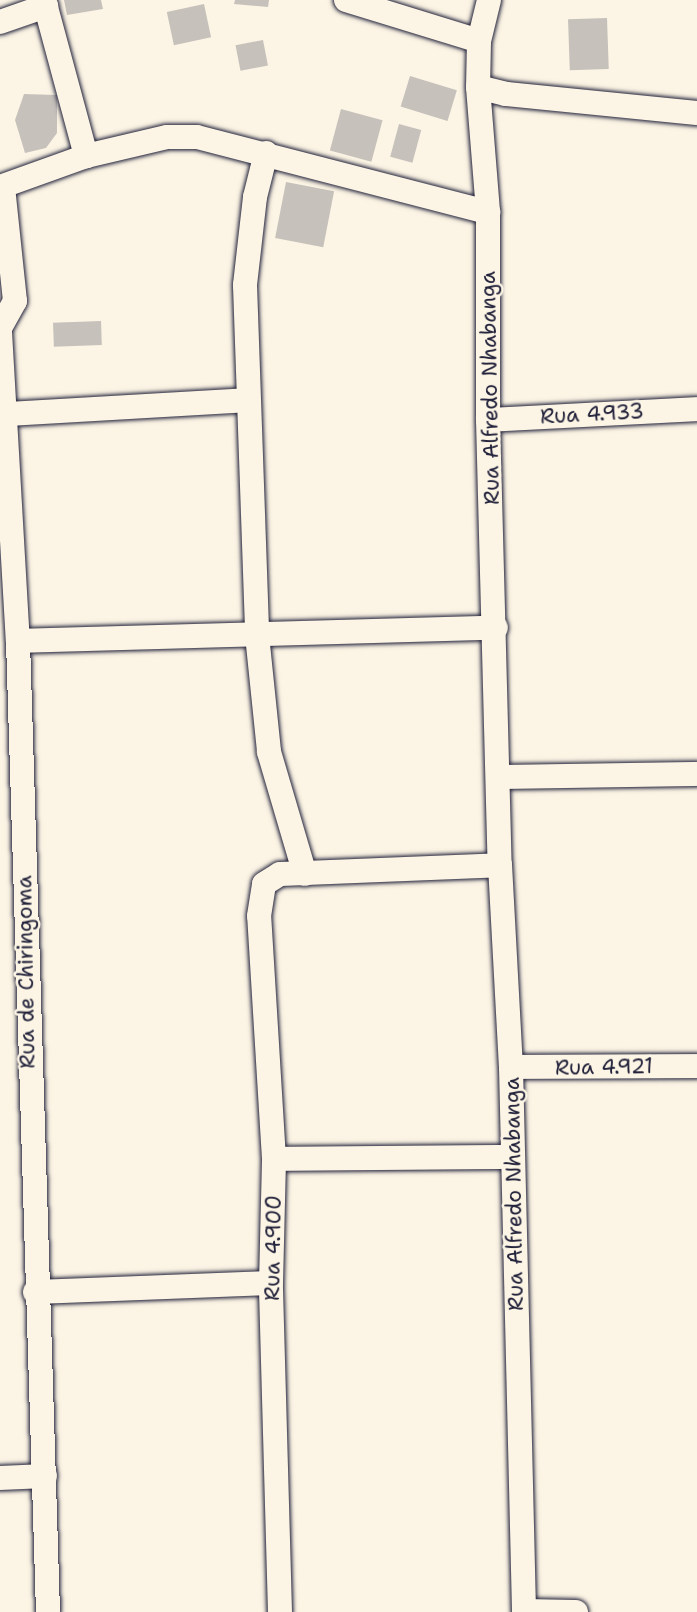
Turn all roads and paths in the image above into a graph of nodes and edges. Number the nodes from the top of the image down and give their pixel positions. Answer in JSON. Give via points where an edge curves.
{"nodes":[{"id":1,"x":346,"y":0,"type":"edge"},
{"id":2,"x":489,"y":0,"type":"edge"},
{"id":3,"x":45,"y":3,"type":"edge"},
{"id":4,"x":0,"y":22,"type":"edge"},
{"id":5,"x":479,"y":41,"type":"junction"},
{"id":6,"x":478,"y":87,"type":"junction"},
{"id":7,"x":697,"y":113,"type":"edge"},
{"id":8,"x":266,"y":153,"type":"junction"},
{"id":9,"x":86,"y":156,"type":"junction"},
{"id":10,"x":1,"y":187,"type":"edge"},
{"id":11,"x":488,"y":212,"type":"junction"},
{"id":12,"x":0,"y":330,"type":"edge"},
{"id":13,"x":247,"y":400,"type":"junction"},
{"id":14,"x":697,"y":409,"type":"edge"},
{"id":15,"x":7,"y":414,"type":"junction"},
{"id":16,"x":488,"y":420,"type":"junction"},
{"id":17,"x":496,"y":628,"type":"junction"},
{"id":18,"x":257,"y":635,"type":"junction"},
{"id":19,"x":18,"y":641,"type":"junction"},
{"id":20,"x":697,"y":774,"type":"edge"},
{"id":21,"x":498,"y":777,"type":"junction"},
{"id":22,"x":500,"y":865,"type":"junction"},
{"id":23,"x":306,"y":874,"type":"junction"},
{"id":24,"x":697,"y":1066,"type":"edge"},
{"id":25,"x":511,"y":1068,"type":"junction"},
{"id":26,"x":513,"y":1157,"type":"junction"},
{"id":27,"x":274,"y":1159,"type":"junction"},
{"id":28,"x":271,"y":1283,"type":"junction"},
{"id":29,"x":34,"y":1292,"type":"junction"},
{"id":30,"x":45,"y":1476,"type":"junction"},
{"id":31,"x":0,"y":1478,"type":"edge"},
{"id":32,"x":524,"y":1611,"type":"edge"},
{"id":33,"x":48,"y":1612,"type":"edge"},
{"id":34,"x":280,"y":1612,"type":"edge"},
{"id":35,"x":576,"y":1612,"type":"edge"}],
"edges":[{"from":1,"to":5,"type":"street"},
{"from":2,"to":5,"type":"street","name":"Rua Alfredo Nhabanga"},
{"from":3,"to":4,"type":"street"},
{"from":3,"to":9,"type":"street"},
{"from":5,"to":6,"type":"street","name":"Rua Alfredo Nhabanga"},
{"from":6,"to":7,"type":"street","via":[[506,94]]},
{"from":6,"to":11,"type":"street","name":"Rua Alfredo Nhabanga"},
{"from":8,"to":9,"type":"street","via":[[197,137],[167,137]]},
{"from":8,"to":11,"type":"street"},
{"from":8,"to":13,"type":"street","via":[[248,249]]},
{"from":9,"to":10,"type":"street"},
{"from":10,"to":12,"type":"street","name":"Rua de Chiringoma","via":[[15,301]]},
{"from":11,"to":16,"type":"street","name":"Rua Alfredo Nhabanga"},
{"from":12,"to":15,"type":"street","name":"Rua de Chiringoma"},
{"from":13,"to":15,"type":"street"},
{"from":13,"to":18,"type":"street"},
{"from":14,"to":16,"type":"street","name":"Rua 4.933"},
{"from":15,"to":19,"type":"street","name":"Rua de Chiringoma"},
{"from":16,"to":17,"type":"street","name":"Rua Alfredo Nhabanga"},
{"from":17,"to":18,"type":"street"},
{"from":17,"to":21,"type":"street","name":"Rua Alfredo Nhabanga"},
{"from":18,"to":19,"type":"street"},
{"from":18,"to":23,"type":"street","via":[[269,752]]},
{"from":19,"to":29,"type":"street","name":"Rua de Chiringoma"},
{"from":20,"to":21,"type":"street"},
{"from":21,"to":22,"type":"street","name":"Rua Alfredo Nhabanga"},
{"from":22,"to":23,"type":"street"},
{"from":22,"to":25,"type":"street","name":"Rua Alfredo Nhabanga"},
{"from":23,"to":27,"type":"street","name":"Rua 4.900","via":[[280,874],[264,884],[259,916]]},
{"from":24,"to":25,"type":"street","name":"Rua 4.921"},
{"from":25,"to":26,"type":"street","name":"Rua Alfredo Nhabanga"},
{"from":26,"to":27,"type":"street"},
{"from":26,"to":32,"type":"street","name":"Rua Alfredo Nhabanga"},
{"from":27,"to":28,"type":"street","name":"Rua 4.900"},
{"from":28,"to":29,"type":"street"},
{"from":28,"to":34,"type":"street","name":"Rua 4.900"},
{"from":29,"to":30,"type":"street","name":"Rua de Chiringoma"},
{"from":30,"to":31,"type":"street"},
{"from":30,"to":33,"type":"street","name":"Rua de Chiringoma"},
{"from":32,"to":35,"type":"street"}]}
